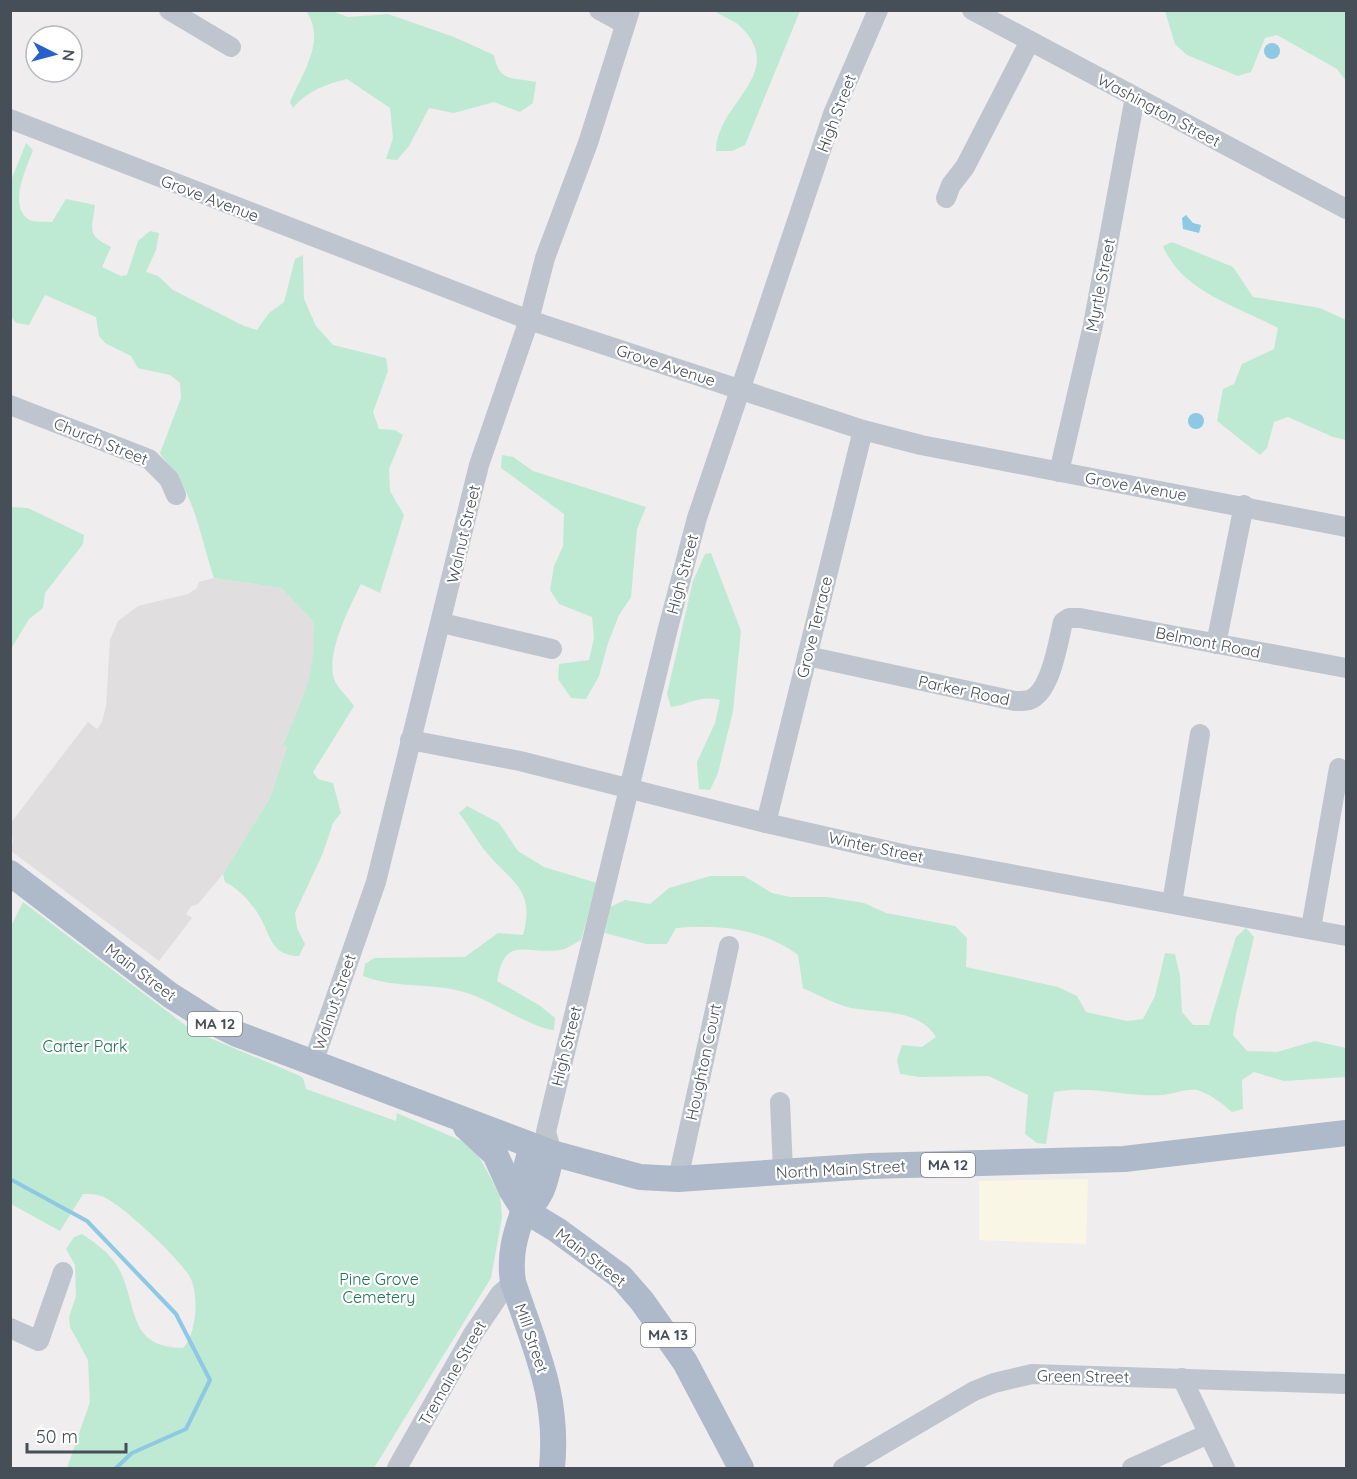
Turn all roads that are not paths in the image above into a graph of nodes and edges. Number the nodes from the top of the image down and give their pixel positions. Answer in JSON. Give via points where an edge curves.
{"nodes":[{"id":1,"x":169,"y":10,"type":"edge"},
{"id":2,"x":598,"y":10,"type":"edge"},
{"id":3,"x":878,"y":10,"type":"edge"},
{"id":4,"x":972,"y":10,"type":"edge"},
{"id":5,"x":628,"y":17,"type":"edge"},
{"id":6,"x":1030,"y":41,"type":"junction"},
{"id":7,"x":231,"y":47,"type":"dead end"},
{"id":8,"x":1135,"y":97,"type":"junction"},
{"id":9,"x":10,"y":119,"type":"edge"},
{"id":10,"x":946,"y":198,"type":"dead end"},
{"id":11,"x":1347,"y":209,"type":"edge"},
{"id":12,"x":529,"y":320,"type":"junction"},
{"id":13,"x":741,"y":390,"type":"junction"},
{"id":14,"x":10,"y":405,"type":"edge"},
{"id":15,"x":863,"y":430,"type":"junction"},
{"id":16,"x":1059,"y":472,"type":"junction"},
{"id":17,"x":176,"y":495,"type":"dead end"},
{"id":18,"x":1244,"y":505,"type":"junction"},
{"id":19,"x":1347,"y":527,"type":"edge"},
{"id":20,"x":1069,"y":618,"type":"joint"},
{"id":21,"x":442,"y":623,"type":"junction"},
{"id":22,"x":1216,"y":644,"type":"junction"},
{"id":23,"x":552,"y":649,"type":"dead end"},
{"id":24,"x":807,"y":656,"type":"junction"},
{"id":25,"x":1347,"y":668,"type":"edge"},
{"id":26,"x":1200,"y":734,"type":"dead end"},
{"id":27,"x":410,"y":740,"type":"junction"},
{"id":28,"x":1339,"y":768,"type":"dead end"},
{"id":29,"x":631,"y":789,"type":"junction"},
{"id":30,"x":766,"y":823,"type":"junction"},
{"id":31,"x":13,"y":881,"type":"edge"},
{"id":32,"x":1172,"y":903,"type":"junction"},
{"id":33,"x":1311,"y":928,"type":"junction"},
{"id":34,"x":1347,"y":936,"type":"edge"},
{"id":35,"x":729,"y":946,"type":"dead end"},
{"id":36,"x":313,"y":1063,"type":"junction"},
{"id":37,"x":780,"y":1102,"type":"dead end"},
{"id":38,"x":452,"y":1115,"type":"junction"},
{"id":39,"x":1347,"y":1133,"type":"edge"},
{"id":40,"x":543,"y":1144,"type":"junction"},
{"id":41,"x":783,"y":1171,"type":"junction"},
{"id":42,"x":678,"y":1179,"type":"junction"},
{"id":43,"x":524,"y":1210,"type":"junction"},
{"id":44,"x":63,"y":1272,"type":"dead end"},
{"id":45,"x":513,"y":1282,"type":"junction"},
{"id":46,"x":10,"y":1328,"type":"edge"},
{"id":47,"x":1182,"y":1378,"type":"junction"},
{"id":48,"x":1347,"y":1384,"type":"edge"},
{"id":49,"x":1208,"y":1434,"type":"junction"},
{"id":50,"x":397,"y":1468,"type":"edge"},
{"id":51,"x":552,"y":1468,"type":"edge"},
{"id":52,"x":741,"y":1468,"type":"edge"},
{"id":53,"x":843,"y":1468,"type":"edge"},
{"id":54,"x":1132,"y":1468,"type":"edge"},
{"id":55,"x":1225,"y":1468,"type":"edge"}],
"edges":[{"from":1,"to":7,"type":"street"},
{"from":2,"to":5,"type":"street"},
{"from":3,"to":13,"type":"street","name":"High Street","via":[[833,114]]},
{"from":4,"to":6,"type":"street","name":"Washington Street"},
{"from":5,"to":12,"type":"street","name":"Walnut Street","via":[[588,143],[545,258]]},
{"from":6,"to":8,"type":"street","name":"Washington Street"},
{"from":6,"to":10,"type":"street"},
{"from":8,"to":11,"type":"street","name":"Washington Street"},
{"from":8,"to":16,"type":"street","name":"Myrtle Street","via":[[1093,325]]},
{"from":9,"to":12,"type":"street","name":"Grove Avenue"},
{"from":12,"to":13,"type":"street","name":"Grove Avenue"},
{"from":12,"to":21,"type":"street","name":"Walnut Street","via":[[479,465]]},
{"from":13,"to":15,"type":"street","name":"Grove Avenue"},
{"from":13,"to":29,"type":"street","name":"High Street","via":[[698,518]]},
{"from":14,"to":17,"type":"street","name":"Church Street","via":[[149,459],[166,475]]},
{"from":15,"to":16,"type":"street","name":"Grove Avenue"},
{"from":15,"to":24,"type":"street","name":"Grove Terrace"},
{"from":16,"to":18,"type":"street","name":"Grove Avenue"},
{"from":18,"to":19,"type":"street","name":"Grove Avenue"},
{"from":18,"to":22,"type":"street"},
{"from":20,"to":22,"type":"street","name":"Belmont Road","via":[[1087,618]]},
{"from":20,"to":24,"type":"street","name":"Parker Road","via":[[1063,622],[1047,683],[1030,700],[1015,701]]},
{"from":21,"to":23,"type":"street"},
{"from":21,"to":27,"type":"street","name":"Walnut Street"},
{"from":22,"to":25,"type":"street","name":"Belmont Road"},
{"from":24,"to":30,"type":"street","name":"Grove Terrace"},
{"from":26,"to":32,"type":"street"},
{"from":27,"to":29,"type":"street","name":"Winter Street","via":[[520,761]]},
{"from":27,"to":36,"type":"street","name":"Walnut Street","via":[[376,882]]},
{"from":28,"to":33,"type":"street"},
{"from":29,"to":30,"type":"street","name":"Winter Street"},
{"from":29,"to":40,"type":"street","name":"High Street"},
{"from":30,"to":32,"type":"street","name":"Winter Street","via":[[907,855]]},
{"from":31,"to":36,"type":"main road","name":"Main Street","number":"MA 12","via":[[211,1022]]},
{"from":32,"to":33,"type":"street","name":"Winter Street"},
{"from":33,"to":34,"type":"street","name":"Winter Street"},
{"from":35,"to":42,"type":"street","name":"Houghton Court"},
{"from":36,"to":38,"type":"main road","name":"Main Street","number":"MA 12"},
{"from":37,"to":41,"type":"street"},
{"from":38,"to":40,"type":"main road","name":"North Main Street","number":"MA 12"},
{"from":38,"to":43,"type":"main road","via":[[495,1154]]},
{"from":39,"to":41,"type":"main road","name":"North Main Street","number":"MA 12","via":[[1125,1160]]},
{"from":40,"to":42,"type":"main road","name":"North Main Street","number":"MA 12","via":[[616,1173]]},
{"from":40,"to":43,"type":"main road","via":[[520,1189]]},
{"from":41,"to":42,"type":"main road","name":"North Main Street","number":"MA 12"},
{"from":43,"to":45,"type":"main road","name":"Mill Street","via":[[511,1251]]},
{"from":43,"to":52,"type":"main road","name":"Main Street","number":"MA 13","via":[[621,1277],[642,1301],[685,1362]]},
{"from":44,"to":46,"type":"street","via":[[39,1341]]},
{"from":45,"to":50,"type":"street","name":"Tremaine Street","via":[[472,1334]]},
{"from":45,"to":51,"type":"main road","name":"Mill Street","via":[[546,1379],[554,1428]]},
{"from":47,"to":48,"type":"street","name":"Green Street"},
{"from":47,"to":49,"type":"street"},
{"from":47,"to":53,"type":"street","name":"Green Street","via":[[1032,1374],[1014,1378],[974,1391]]},
{"from":49,"to":54,"type":"street"},
{"from":49,"to":55,"type":"street"}]}
